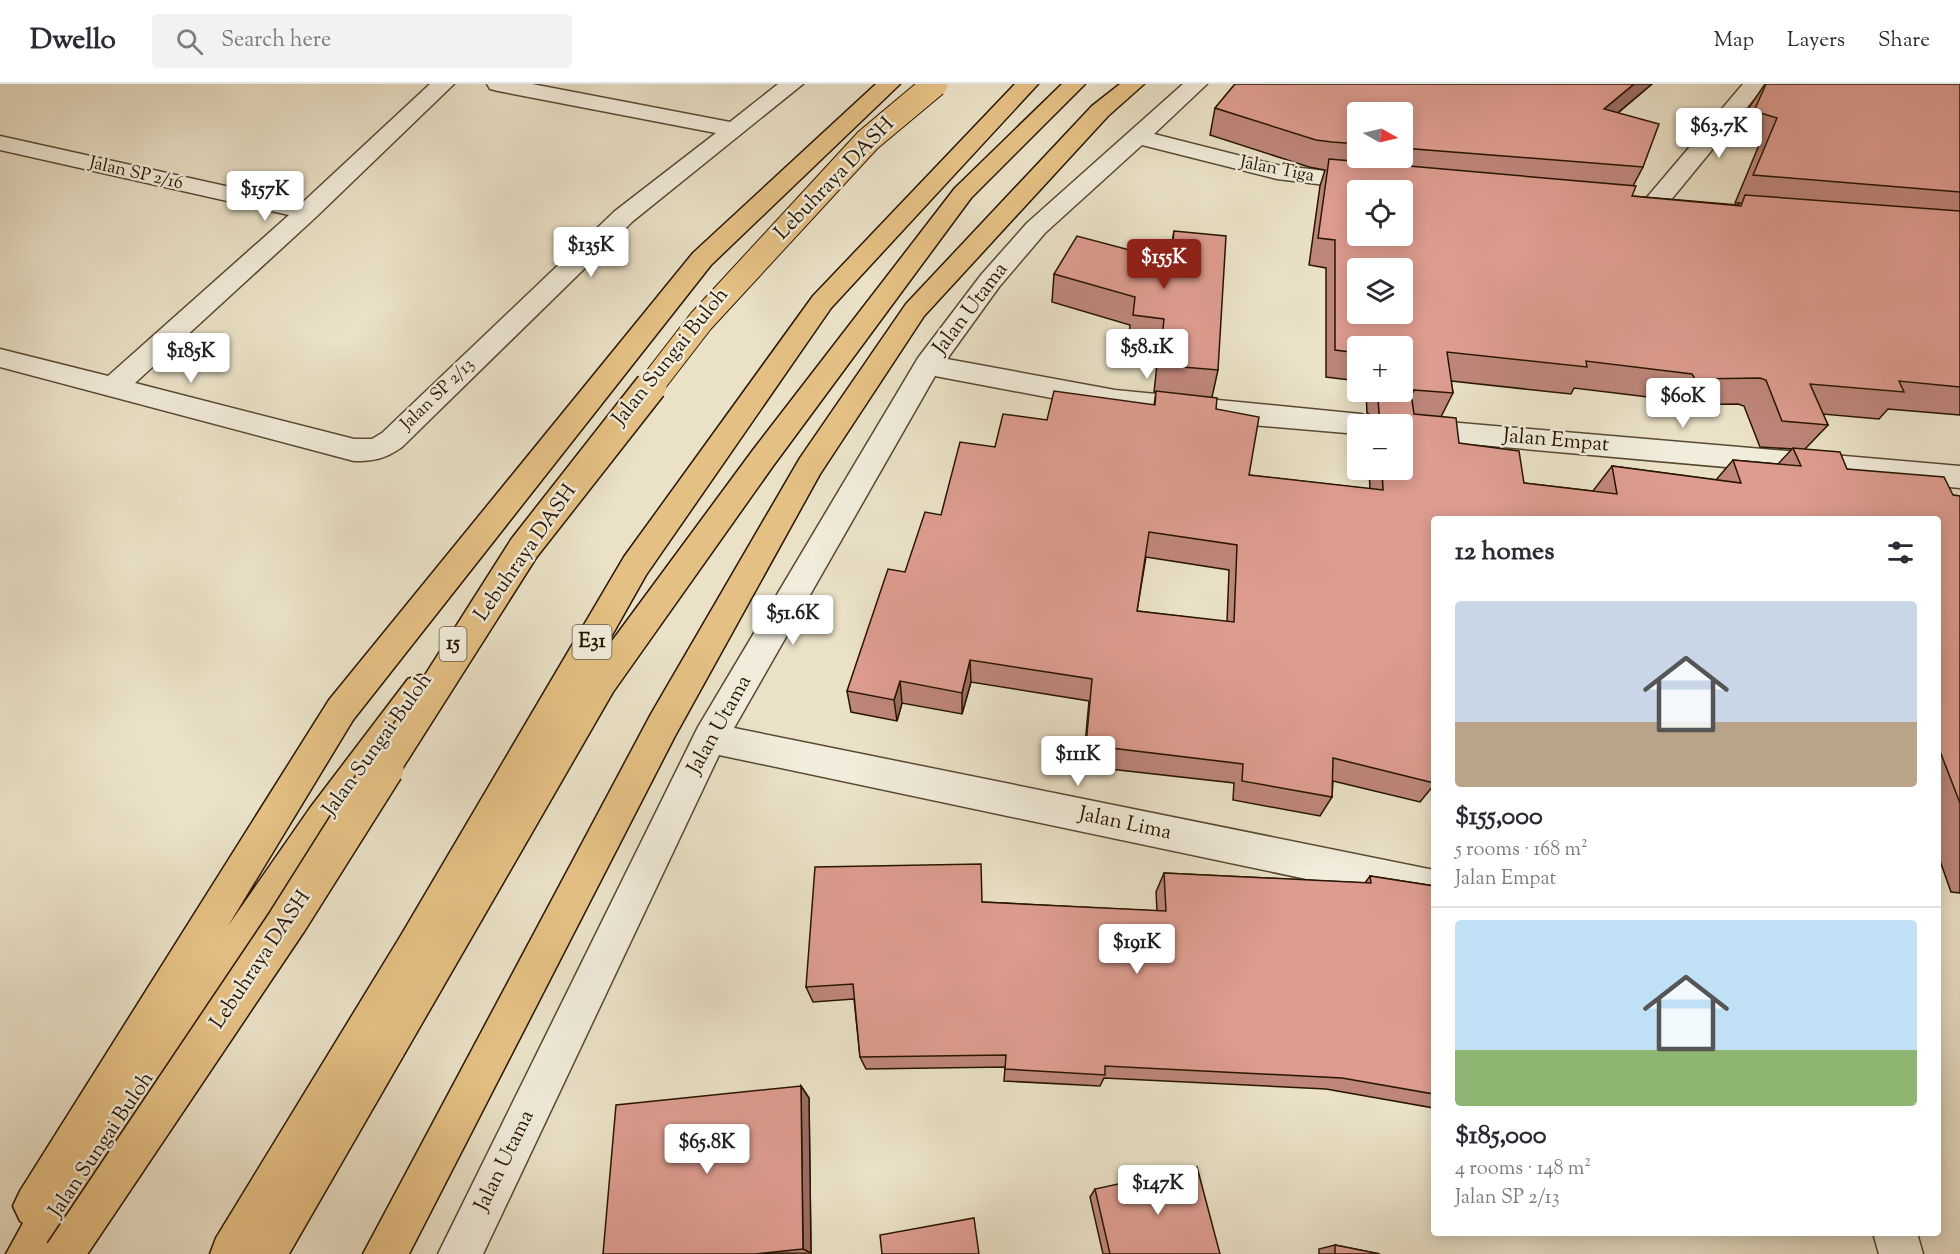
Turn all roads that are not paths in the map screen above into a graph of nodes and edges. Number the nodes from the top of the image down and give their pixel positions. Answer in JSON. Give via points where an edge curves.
{"nodes":[{"id":1,"x":443,"y":84,"type":"edge"},
{"id":2,"x":498,"y":84,"type":"edge"},
{"id":3,"x":792,"y":84,"type":"edge"},
{"id":4,"x":889,"y":84,"type":"edge"},
{"id":5,"x":937,"y":84,"type":"edge"},
{"id":6,"x":1027,"y":84,"type":"edge"},
{"id":7,"x":1074,"y":84,"type":"edge"},
{"id":8,"x":1133,"y":84,"type":"edge"},
{"id":9,"x":1196,"y":84,"type":"edge"},
{"id":10,"x":1755,"y":84,"type":"edge"},
{"id":11,"x":732,"y":129,"type":"junction"},
{"id":12,"x":1136,"y":136,"type":"junction"},
{"id":13,"x":0,"y":143,"type":"edge"},
{"id":14,"x":1349,"y":180,"type":"edge"},
{"id":15,"x":1675,"y":208,"type":"edge"},
{"id":16,"x":308,"y":212,"type":"junction"},
{"id":17,"x":0,"y":358,"type":"edge"},
{"id":18,"x":928,"y":365,"type":"junction"},
{"id":19,"x":113,"y":388,"type":"junction"},
{"id":20,"x":1347,"y":423,"type":"edge"},
{"id":21,"x":1413,"y":429,"type":"edge"},
{"id":22,"x":1919,"y":473,"type":"junction"},
{"id":23,"x":1960,"y":477,"type":"edge"},
{"id":24,"x":1934,"y":505,"type":"edge"},
{"id":25,"x":710,"y":738,"type":"junction"},
{"id":26,"x":1431,"y":887,"type":"edge"},
{"id":27,"x":1895,"y":1236,"type":"edge"},
{"id":28,"x":6,"y":1254,"type":"edge"},
{"id":29,"x":28,"y":1254,"type":"edge"},
{"id":30,"x":64,"y":1254,"type":"edge"},
{"id":31,"x":232,"y":1254,"type":"edge"},
{"id":32,"x":264,"y":1254,"type":"edge"},
{"id":33,"x":385,"y":1254,"type":"edge"},
{"id":34,"x":460,"y":1254,"type":"edge"},
{"id":35,"x":1901,"y":1254,"type":"edge"}],
"edges":[{"from":1,"to":16,"type":"street"},
{"from":2,"to":11,"type":"street"},
{"from":3,"to":11,"type":"street","name":"Jalan SP 2/13"},
{"from":4,"to":28,"type":"highway","via":[[702,259],[341,710]]},
{"from":5,"to":29,"type":"highway","name":"Jalan Sungai Buloh","number":"15","via":[[747,264],[604,440],[323,820]]},
{"from":5,"to":30,"type":"highway","name":"Lebuhraya DASH","bridge":true,"via":[[868,140],[701,321],[524,548],[287,922]]},
{"from":6,"to":31,"type":"highway","number":"E31","via":[[822,302],[635,566],[414,950]]},
{"from":7,"to":32,"type":"highway","via":[[963,193],[763,458],[601,682]]},
{"from":8,"to":33,"type":"highway","via":[[1100,111],[915,310],[810,466],[663,725]]},
{"from":9,"to":12,"type":"street","name":"Jalan Utama"},
{"from":10,"to":15,"type":"street","via":[[1640,206]]},
{"from":11,"to":19,"type":"street","name":"Jalan SP 2/13","via":[[624,216],[392,440],[377,450],[354,450]]},
{"from":12,"to":14,"type":"street","name":"Jalan Tiga","via":[[1277,172]]},
{"from":12,"to":18,"type":"street","name":"Jalan Utama","via":[[1036,228],[990,281]]},
{"from":13,"to":16,"type":"street","name":"Jalan SP 2/16"},
{"from":16,"to":19,"type":"street"},
{"from":17,"to":19,"type":"street","name":"Jalan SP 2/13"},
{"from":18,"to":20,"type":"street","via":[[1115,399]]},
{"from":18,"to":25,"type":"street","name":"Jalan Utama"},
{"from":21,"to":22,"type":"street","name":"Jalan Empat"},
{"from":22,"to":23,"type":"street","name":"Jalan Empat"},
{"from":22,"to":24,"type":"street"},
{"from":25,"to":26,"type":"street","name":"Jalan Lima"},
{"from":25,"to":34,"type":"street","name":"Jalan Utama"},
{"from":27,"to":35,"type":"street"}]}
